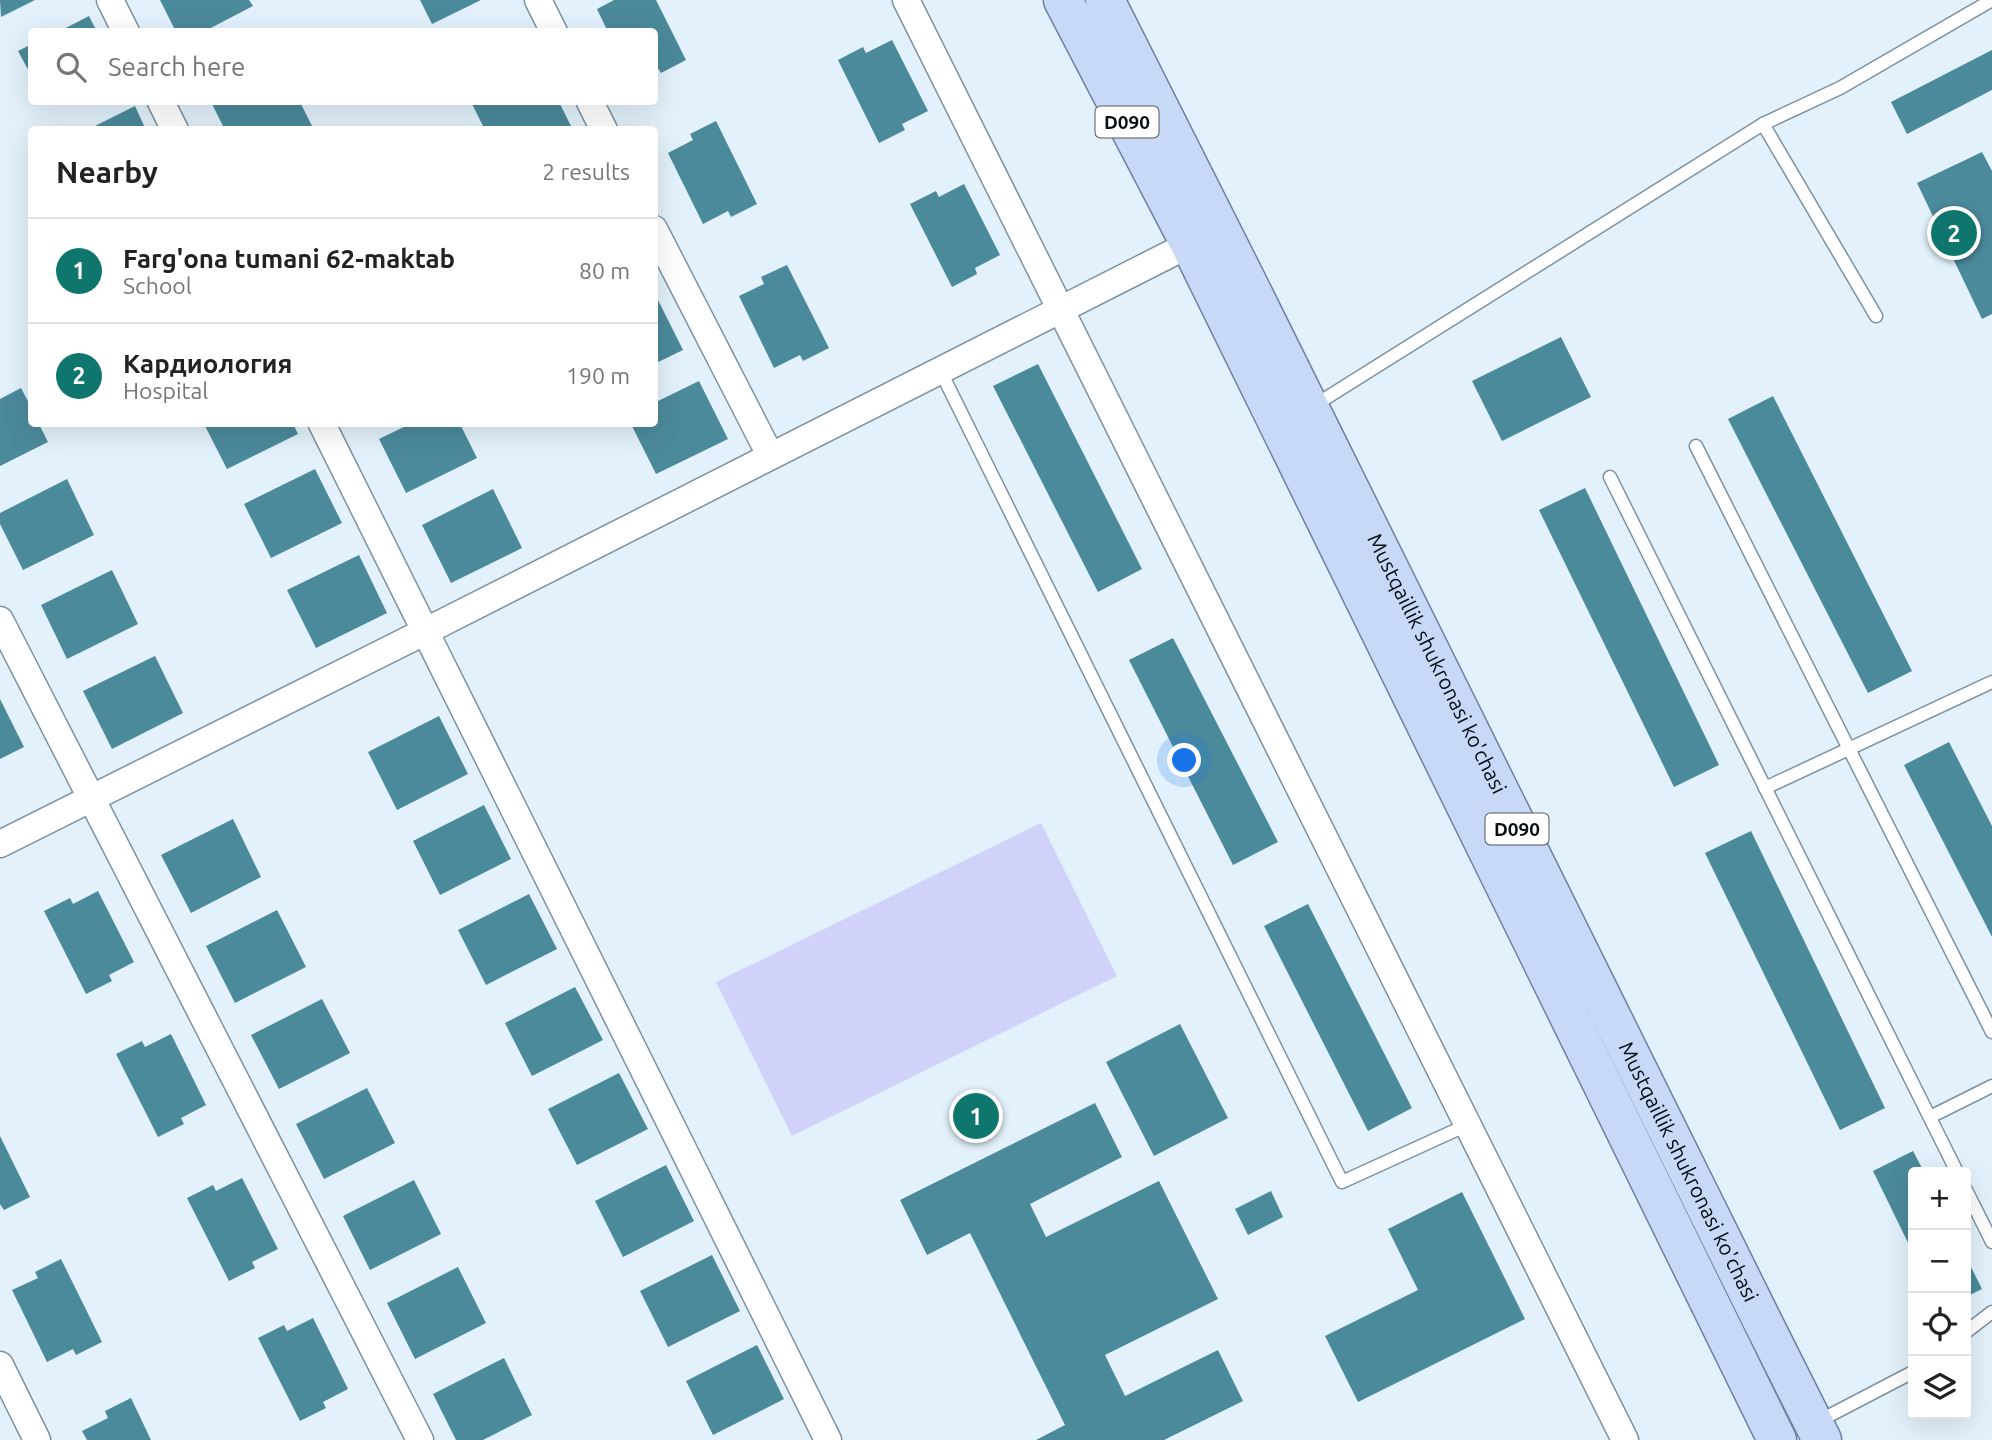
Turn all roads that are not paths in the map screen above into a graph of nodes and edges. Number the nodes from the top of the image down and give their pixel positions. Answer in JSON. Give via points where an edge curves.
{"nodes":[{"id":1,"x":110,"y":0,"type":"edge"},
{"id":2,"x":538,"y":0,"type":"edge"},
{"id":3,"x":906,"y":0,"type":"edge"},
{"id":4,"x":1063,"y":0,"type":"edge"},
{"id":5,"x":1105,"y":0,"type":"edge"},
{"id":6,"x":1992,"y":1,"type":"edge"},
{"id":7,"x":124,"y":28,"type":"edge"},
{"id":8,"x":552,"y":28,"type":"edge"},
{"id":9,"x":162,"y":105,"type":"edge"},
{"id":10,"x":592,"y":105,"type":"edge"},
{"id":11,"x":1763,"y":124,"type":"junction"},
{"id":12,"x":173,"y":126,"type":"edge"},
{"id":13,"x":602,"y":126,"type":"edge"},
{"id":14,"x":658,"y":237,"type":"edge"},
{"id":15,"x":1190,"y":244,"type":"junction"},
{"id":16,"x":1061,"y":310,"type":"junction"},
{"id":17,"x":1876,"y":316,"type":"dead end"},
{"id":18,"x":940,"y":370,"type":"junction"},
{"id":19,"x":1308,"y":409,"type":"junction"},
{"id":20,"x":324,"y":427,"type":"edge"},
{"id":21,"x":1696,"y":446,"type":"dead end"},
{"id":22,"x":770,"y":455,"type":"junction"},
{"id":23,"x":1610,"y":477,"type":"dead end"},
{"id":24,"x":0,"y":620,"type":"edge"},
{"id":25,"x":426,"y":631,"type":"junction"},
{"id":26,"x":1992,"y":682,"type":"edge"},
{"id":27,"x":1849,"y":748,"type":"junction"},
{"id":28,"x":1765,"y":788,"type":"junction"},
{"id":29,"x":91,"y":797,"type":"junction"},
{"id":30,"x":0,"y":844,"type":"edge"},
{"id":31,"x":1992,"y":1032,"type":"edge"},
{"id":32,"x":1992,"y":1086,"type":"edge"},
{"id":33,"x":1930,"y":1117,"type":"junction"},
{"id":34,"x":1467,"y":1125,"type":"junction"},
{"id":35,"x":1955,"y":1167,"type":"edge"},
{"id":36,"x":1971,"y":1199,"type":"edge"},
{"id":37,"x":1992,"y":1242,"type":"edge"},
{"id":38,"x":1992,"y":1312,"type":"edge"},
{"id":39,"x":1971,"y":1328,"type":"edge"},
{"id":40,"x":0,"y":1365,"type":"edge"},
{"id":41,"x":1908,"y":1376,"type":"edge"},
{"id":42,"x":1817,"y":1432,"type":"edge"},
{"id":43,"x":37,"y":1440,"type":"edge"},
{"id":44,"x":420,"y":1440,"type":"edge"},
{"id":45,"x":828,"y":1440,"type":"edge"},
{"id":46,"x":1625,"y":1440,"type":"edge"},
{"id":47,"x":1777,"y":1440,"type":"edge"}],
"edges":[{"from":1,"to":7,"type":"street"},
{"from":2,"to":8,"type":"street"},
{"from":3,"to":16,"type":"street"},
{"from":4,"to":15,"type":"main road","name":"Mustqaillik shukronasi ko'chasi","number":"D090"},
{"from":5,"to":19,"type":"main road","name":"Mustqaillik shukronasi ko'chasi","number":"D090"},
{"from":6,"to":11,"type":"lane","via":[[1840,88]]},
{"from":9,"to":12,"type":"street"},
{"from":10,"to":13,"type":"street"},
{"from":11,"to":17,"type":"lane"},
{"from":11,"to":19,"type":"lane"},
{"from":14,"to":22,"type":"street"},
{"from":15,"to":16,"type":"street"},
{"from":15,"to":47,"type":"main road","name":"Mustqaillik shukronasi ko'chasi","number":"D090"},
{"from":16,"to":18,"type":"street"},
{"from":16,"to":34,"type":"street"},
{"from":18,"to":22,"type":"street"},
{"from":18,"to":34,"type":"lane","via":[[1342,1182]]},
{"from":19,"to":42,"type":"main road","name":"Mustqaillik shukronasi ko'chasi","number":"D090"},
{"from":20,"to":25,"type":"street"},
{"from":21,"to":27,"type":"lane"},
{"from":22,"to":25,"type":"street"},
{"from":23,"to":28,"type":"lane"},
{"from":24,"to":29,"type":"street"},
{"from":25,"to":29,"type":"street"},
{"from":25,"to":45,"type":"street"},
{"from":26,"to":27,"type":"lane"},
{"from":27,"to":28,"type":"lane"},
{"from":27,"to":31,"type":"lane"},
{"from":28,"to":33,"type":"lane"},
{"from":29,"to":30,"type":"street"},
{"from":29,"to":44,"type":"street"},
{"from":32,"to":33,"type":"lane"},
{"from":33,"to":35,"type":"lane"},
{"from":34,"to":46,"type":"street"},
{"from":36,"to":37,"type":"lane"},
{"from":38,"to":39,"type":"lane"},
{"from":40,"to":43,"type":"street"},
{"from":41,"to":42,"type":"lane"}]}
